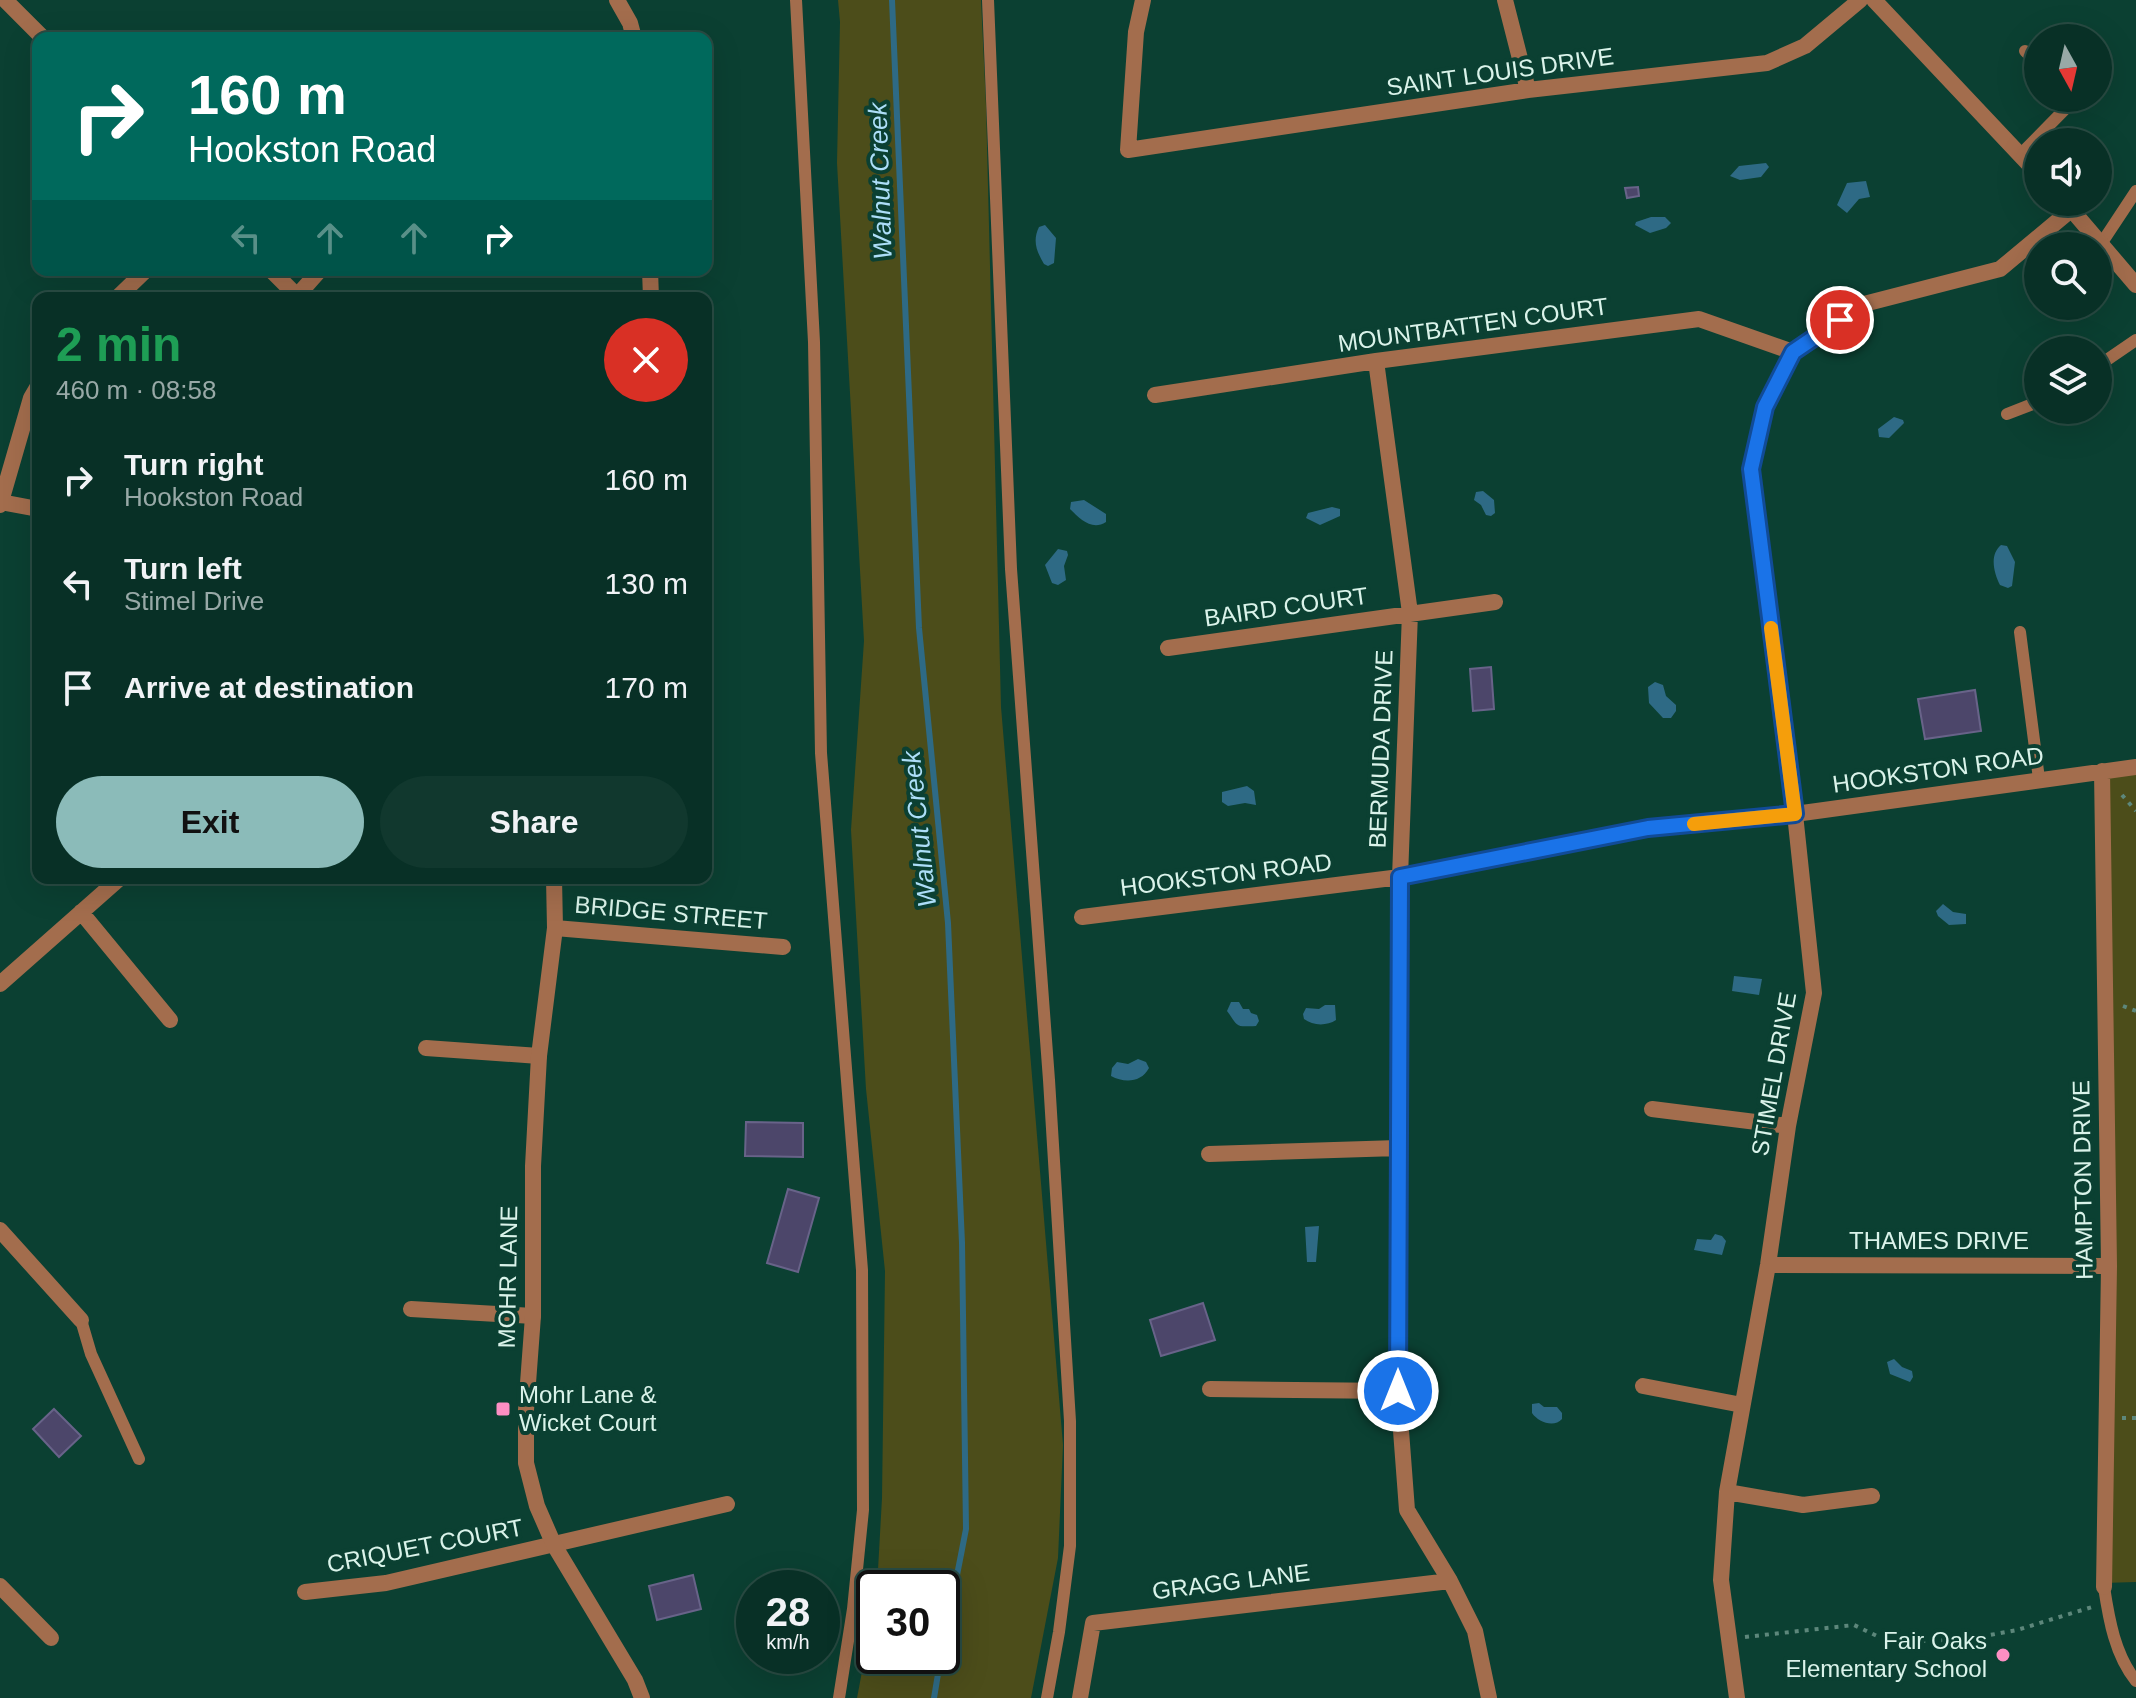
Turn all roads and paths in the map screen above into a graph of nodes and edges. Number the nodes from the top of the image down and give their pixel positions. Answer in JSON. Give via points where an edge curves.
{"nodes":[{"id":1,"x":5,"y":0,"type":"edge"},
{"id":2,"x":617,"y":0,"type":"edge"},
{"id":3,"x":796,"y":0,"type":"edge"},
{"id":4,"x":988,"y":0,"type":"edge"},
{"id":5,"x":1143,"y":0,"type":"edge"},
{"id":6,"x":1505,"y":0,"type":"edge"},
{"id":7,"x":1860,"y":0,"type":"edge"},
{"id":8,"x":1881,"y":2,"type":"edge"},
{"id":9,"x":37,"y":32,"type":"edge"},
{"id":10,"x":632,"y":32,"type":"edge"},
{"id":11,"x":1528,"y":90,"type":"junction"},
{"id":12,"x":2062,"y":112,"type":"edge"},
{"id":13,"x":2020,"y":155,"type":"junction"},
{"id":14,"x":2024,"y":159,"type":"edge"},
{"id":15,"x":2136,"y":191,"type":"edge"},
{"id":16,"x":2057,"y":216,"type":"edge"},
{"id":17,"x":2077,"y":216,"type":"edge"},
{"id":18,"x":2091,"y":232,"type":"edge"},
{"id":19,"x":2109,"y":232,"type":"edge"},
{"id":20,"x":2112,"y":257,"type":"edge"},
{"id":21,"x":140,"y":276,"type":"edge"},
{"id":22,"x":277,"y":276,"type":"edge"},
{"id":23,"x":315,"y":276,"type":"edge"},
{"id":24,"x":2136,"y":285,"type":"edge"},
{"id":25,"x":123,"y":292,"type":"edge"},
{"id":26,"x":293,"y":292,"type":"edge"},
{"id":27,"x":302,"y":292,"type":"edge"},
{"id":28,"x":2136,"y":340,"type":"edge"},
{"id":29,"x":1793,"y":352,"type":"junction"},
{"id":30,"x":2112,"y":356,"type":"edge"},
{"id":31,"x":1376,"y":361,"type":"junction"},
{"id":32,"x":1155,"y":395,"type":"dead end"},
{"id":33,"x":32,"y":396,"type":"edge"},
{"id":34,"x":2024,"y":407,"type":"edge"},
{"id":35,"x":2007,"y":414,"type":"dead end"},
{"id":36,"x":0,"y":503,"type":"edge"},
{"id":37,"x":32,"y":508,"type":"edge"},
{"id":38,"x":1495,"y":602,"type":"dead end"},
{"id":39,"x":1410,"y":613,"type":"junction"},
{"id":40,"x":2020,"y":632,"type":"dead end"},
{"id":41,"x":1168,"y":648,"type":"dead end"},
{"id":42,"x":2136,"y":767,"type":"edge"},
{"id":43,"x":2102,"y":771,"type":"junction"},
{"id":44,"x":2039,"y":779,"type":"junction"},
{"id":45,"x":1795,"y":814,"type":"junction"},
{"id":46,"x":1400,"y":877,"type":"junction"},
{"id":47,"x":113,"y":884,"type":"edge"},
{"id":48,"x":554,"y":884,"type":"edge"},
{"id":49,"x":81,"y":912,"type":"junction"},
{"id":50,"x":1082,"y":917,"type":"dead end"},
{"id":51,"x":555,"y":928,"type":"junction"},
{"id":52,"x":783,"y":947,"type":"dead end"},
{"id":53,"x":0,"y":984,"type":"edge"},
{"id":54,"x":170,"y":1020,"type":"dead end"},
{"id":55,"x":426,"y":1048,"type":"dead end"},
{"id":56,"x":539,"y":1056,"type":"junction"},
{"id":57,"x":1652,"y":1109,"type":"dead end"},
{"id":58,"x":1788,"y":1126,"type":"junction"},
{"id":59,"x":1398,"y":1148,"type":"junction"},
{"id":60,"x":1209,"y":1154,"type":"dead end"},
{"id":61,"x":0,"y":1230,"type":"edge"},
{"id":62,"x":1768,"y":1265,"type":"junction"},
{"id":63,"x":2109,"y":1266,"type":"junction"},
{"id":64,"x":411,"y":1309,"type":"dead end"},
{"id":65,"x":533,"y":1316,"type":"junction"},
{"id":66,"x":81,"y":1320,"type":"joint"},
{"id":67,"x":1643,"y":1386,"type":"dead end"},
{"id":68,"x":1210,"y":1389,"type":"dead end"},
{"id":69,"x":1398,"y":1391,"type":"junction"},
{"id":70,"x":1742,"y":1405,"type":"junction"},
{"id":71,"x":139,"y":1459,"type":"dead end"},
{"id":72,"x":1727,"y":1492,"type":"junction"},
{"id":73,"x":1872,"y":1496,"type":"dead end"},
{"id":74,"x":727,"y":1504,"type":"dead end"},
{"id":75,"x":554,"y":1545,"type":"junction"},
{"id":76,"x":1450,"y":1581,"type":"junction"},
{"id":77,"x":0,"y":1586,"type":"edge"},
{"id":78,"x":305,"y":1592,"type":"dead end"},
{"id":79,"x":2105,"y":1595,"type":"junction"},
{"id":80,"x":51,"y":1638,"type":"dead end"},
{"id":81,"x":1729,"y":1639,"type":"junction"},
{"id":82,"x":2136,"y":1681,"type":"edge"},
{"id":83,"x":642,"y":1698,"type":"edge"},
{"id":84,"x":839,"y":1698,"type":"edge"},
{"id":85,"x":1047,"y":1698,"type":"edge"},
{"id":86,"x":1080,"y":1698,"type":"edge"},
{"id":87,"x":1489,"y":1698,"type":"edge"},
{"id":88,"x":1737,"y":1698,"type":"edge"}],
"edges":[{"from":1,"to":9,"type":"street"},
{"from":2,"to":10,"type":"street"},
{"from":3,"to":84,"type":"lane","via":[[814,342],[821,753],[862,1270],[863,1510]]},
{"from":4,"to":85,"type":"lane","via":[[1011,569],[1070,1421],[1070,1546]]},
{"from":5,"to":11,"type":"street","name":"SAINT LOUIS DRIVE","via":[[1128,150]]},
{"from":6,"to":11,"type":"street"},
{"from":7,"to":11,"type":"street","name":"SAINT LOUIS DRIVE","via":[[1805,46],[1767,63]]},
{"from":8,"to":13,"type":"street"},
{"from":12,"to":13,"type":"lane"},
{"from":13,"to":14,"type":"street"},
{"from":15,"to":19,"type":"lane"},
{"from":16,"to":29,"type":"street","name":"STIMEL DRIVE","via":[[2000,269],[1864,304]]},
{"from":17,"to":18,"type":"street"},
{"from":20,"to":24,"type":"street"},
{"from":21,"to":25,"type":"street"},
{"from":22,"to":26,"type":"street"},
{"from":23,"to":27,"type":"street"},
{"from":28,"to":30,"type":"lane"},
{"from":29,"to":31,"type":"street","name":"MOUNTBATTEN COURT","via":[[1699,319]]},
{"from":29,"to":45,"type":"street","name":"STIMEL DRIVE","via":[[1765,407],[1751,469]]},
{"from":31,"to":32,"type":"street","name":"MOUNTBATTEN COURT"},
{"from":31,"to":39,"type":"street","name":"BERMUDA DRIVE"},
{"from":33,"to":36,"type":"street"},
{"from":34,"to":35,"type":"lane"},
{"from":36,"to":37,"type":"street"},
{"from":38,"to":39,"type":"street","name":"BAIRD COURT"},
{"from":39,"to":41,"type":"street","name":"BAIRD COURT"},
{"from":39,"to":46,"type":"street","name":"BERMUDA DRIVE"},
{"from":40,"to":44,"type":"lane"},
{"from":42,"to":43,"type":"street","name":"HOOKSTON ROAD"},
{"from":43,"to":44,"type":"street","name":"HOOKSTON ROAD"},
{"from":43,"to":63,"type":"street","name":"HAMPTON DRIVE"},
{"from":44,"to":45,"type":"street","name":"HOOKSTON ROAD"},
{"from":45,"to":46,"type":"street","name":"HOOKSTON ROAD","via":[[1648,828]]},
{"from":45,"to":58,"type":"street","name":"STIMEL DRIVE","via":[[1814,993]]},
{"from":46,"to":50,"type":"street","name":"HOOKSTON ROAD"},
{"from":46,"to":59,"type":"street","name":"BERMUDA DRIVE"},
{"from":47,"to":49,"type":"street"},
{"from":48,"to":51,"type":"street","name":"MOHR LANE"},
{"from":49,"to":53,"type":"street"},
{"from":49,"to":54,"type":"street"},
{"from":51,"to":52,"type":"street","name":"BRIDGE STREET"},
{"from":51,"to":56,"type":"street","name":"MOHR LANE"},
{"from":55,"to":56,"type":"street"},
{"from":56,"to":65,"type":"street","name":"MOHR LANE"},
{"from":57,"to":58,"type":"street"},
{"from":58,"to":62,"type":"street","name":"STIMEL DRIVE"},
{"from":59,"to":60,"type":"street"},
{"from":59,"to":69,"type":"street","name":"BERMUDA DRIVE"},
{"from":61,"to":66,"type":"street"},
{"from":62,"to":63,"type":"street","name":"THAMES DRIVE"},
{"from":62,"to":70,"type":"street","name":"STIMEL DRIVE"},
{"from":63,"to":79,"type":"street","name":"HAMPTON DRIVE"},
{"from":64,"to":65,"type":"street"},
{"from":65,"to":75,"type":"street","name":"MOHR LANE","via":[[526,1463]]},
{"from":66,"to":71,"type":"lane"},
{"from":67,"to":70,"type":"street"},
{"from":68,"to":69,"type":"street"},
{"from":69,"to":76,"type":"street","name":"BERMUDA DRIVE","via":[[1407,1510]]},
{"from":70,"to":72,"type":"street","name":"STIMEL DRIVE"},
{"from":72,"to":73,"type":"street","via":[[1803,1505]]},
{"from":72,"to":81,"type":"street","name":"STIMEL DRIVE","via":[[1721,1580]]},
{"from":74,"to":75,"type":"street","name":"CRIQUET COURT"},
{"from":75,"to":78,"type":"street","name":"CRIQUET COURT","via":[[386,1583]]},
{"from":75,"to":83,"type":"street","name":"MOHR LANE"},
{"from":76,"to":86,"type":"street","name":"GRAGG LANE","via":[[1093,1623]]},
{"from":76,"to":87,"type":"street","name":"BERMUDA DRIVE","via":[[1475,1631]]},
{"from":77,"to":80,"type":"street"},
{"from":79,"to":81,"type":"path","via":[[2017,1630],[1963,1640],[1903,1641],[1854,1625]]},
{"from":79,"to":82,"type":"lane","via":[[2124,1666]]},
{"from":81,"to":88,"type":"street","name":"STIMEL DRIVE"}]}
